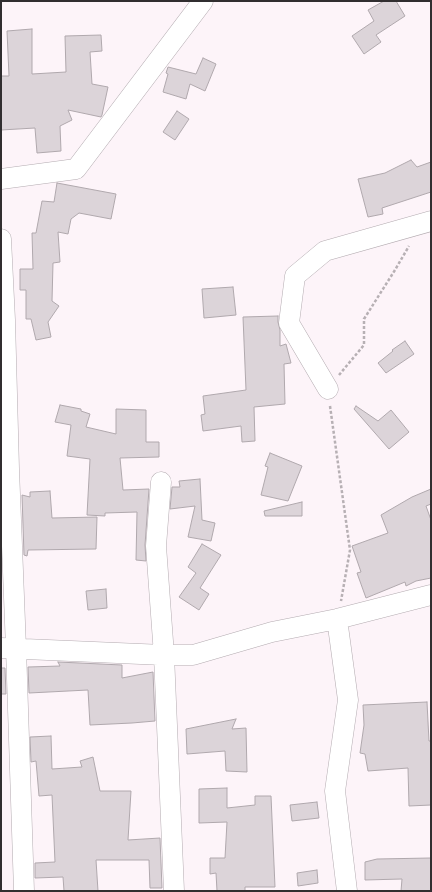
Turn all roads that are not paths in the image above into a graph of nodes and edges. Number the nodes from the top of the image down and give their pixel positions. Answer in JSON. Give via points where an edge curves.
{"nodes":[{"id":1,"x":203,"y":1,"type":"edge"},
{"id":2,"x":1,"y":179,"type":"edge"},
{"id":3,"x":426,"y":222,"type":"edge"},
{"id":4,"x":1,"y":239,"type":"edge"},
{"id":5,"x":3,"y":320,"type":"edge"},
{"id":6,"x":328,"y":389,"type":"road end"},
{"id":7,"x":161,"y":482,"type":"dead end"},
{"id":8,"x":431,"y":595,"type":"edge"},
{"id":9,"x":337,"y":619,"type":"junction"},
{"id":10,"x":9,"y":648,"type":"edge"},
{"id":11,"x":164,"y":655,"type":"junction"},
{"id":12,"x":24,"y":891,"type":"edge"},
{"id":13,"x":174,"y":891,"type":"edge"},
{"id":14,"x":347,"y":891,"type":"edge"}],
"edges":[{"from":1,"to":2,"type":"street","via":[[76,169]]},
{"from":3,"to":6,"type":"street","via":[[324,251],[295,276],[289,323]]},
{"from":4,"to":5,"type":"street"},
{"from":5,"to":10,"type":"street","via":[[9,469]]},
{"from":7,"to":11,"type":"street","via":[[156,546]]},
{"from":8,"to":9,"type":"street"},
{"from":9,"to":11,"type":"street","via":[[272,632],[193,654]]},
{"from":9,"to":14,"type":"street","via":[[348,700],[335,791]]},
{"from":10,"to":11,"type":"street"},
{"from":10,"to":12,"type":"street"},
{"from":11,"to":13,"type":"street"}]}
